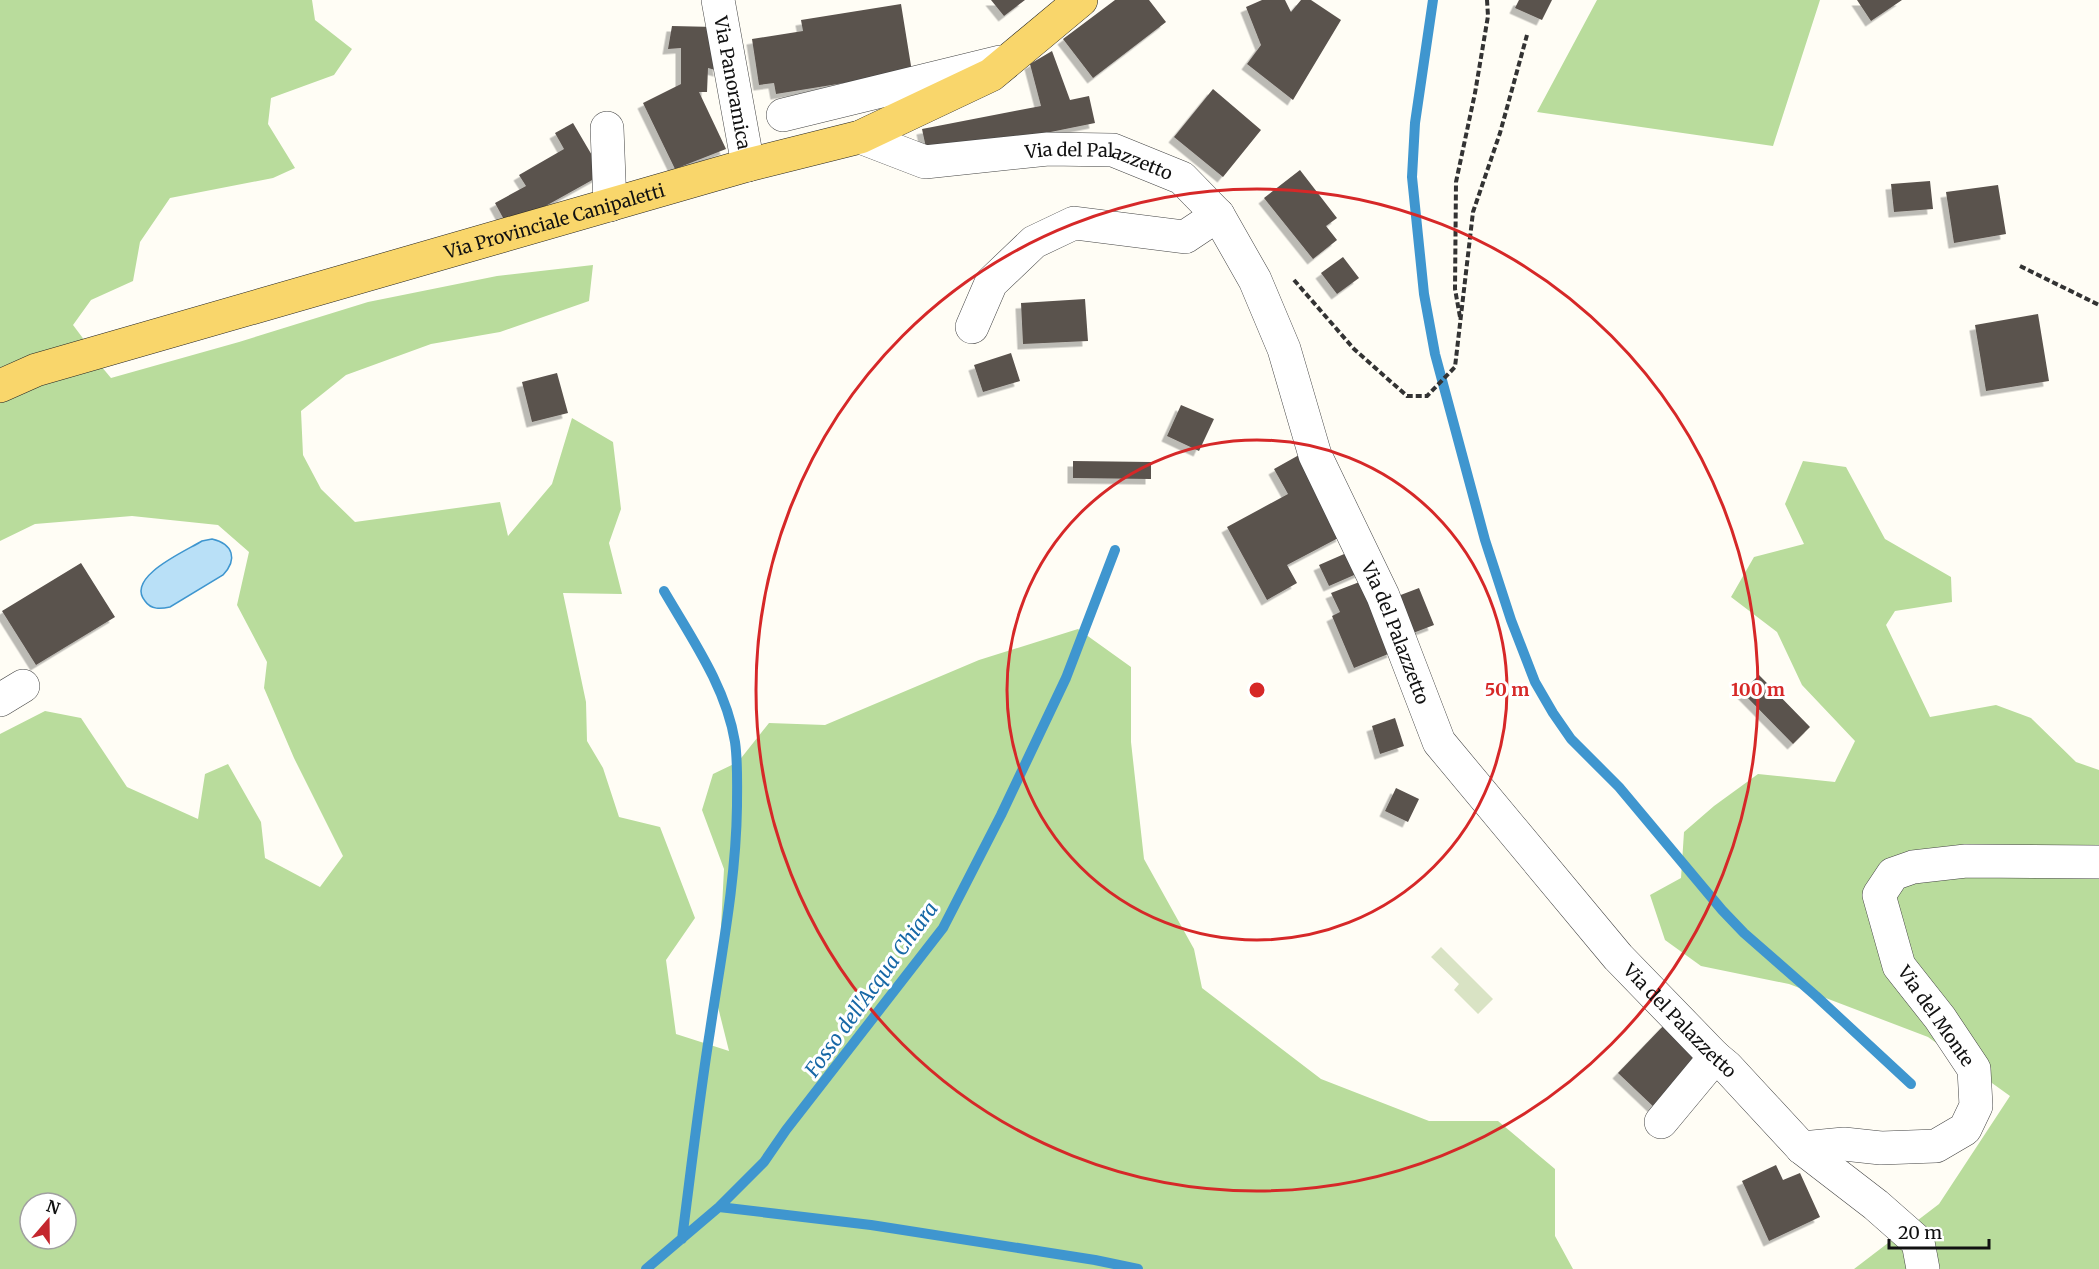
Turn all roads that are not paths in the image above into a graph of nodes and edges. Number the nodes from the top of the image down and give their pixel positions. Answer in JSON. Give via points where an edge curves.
{"nodes":[{"id":1,"x":718,"y":0,"type":"edge"},
{"id":2,"x":1081,"y":0,"type":"edge"},
{"id":3,"x":1010,"y":59,"type":"junction"},
{"id":4,"x":783,"y":115,"type":"dead end"},
{"id":5,"x":607,"y":128,"type":"dead end"},
{"id":6,"x":860,"y":137,"type":"junction"},
{"id":7,"x":748,"y":165,"type":"junction"},
{"id":8,"x":610,"y":205,"type":"junction"},
{"id":9,"x":1218,"y":215,"type":"junction"},
{"id":10,"x":972,"y":327,"type":"dead end"},
{"id":11,"x":0,"y":386,"type":"edge"},
{"id":12,"x":2099,"y":862,"type":"edge"},
{"id":13,"x":1715,"y":1057,"type":"junction"},
{"id":14,"x":1661,"y":1122,"type":"dead end"},
{"id":15,"x":1802,"y":1148,"type":"junction"},
{"id":16,"x":1923,"y":1269,"type":"edge"}],
"edges":[{"from":1,"to":7,"type":"street","name":"Via Panoramica"},
{"from":2,"to":3,"type":"main road","name":"Via Provinciale Canipaletti"},
{"from":3,"to":4,"type":"street"},
{"from":3,"to":6,"type":"main road","name":"Via Provinciale Canipaletti","via":[[991,75]]},
{"from":5,"to":8,"type":"street"},
{"from":6,"to":7,"type":"main road","name":"Via Provinciale Canipaletti"},
{"from":6,"to":9,"type":"street","name":"Via del Palazzetto","via":[[925,162],[1048,149],[1113,150],[1182,178]]},
{"from":7,"to":8,"type":"main road","name":"Via Provinciale Canipaletti"},
{"from":8,"to":11,"type":"main road","name":"Via Provinciale Canipaletti","via":[[36,370]]},
{"from":9,"to":10,"type":"street","via":[[1185,237],[1074,223],[1034,242],[992,283]]},
{"from":9,"to":13,"type":"street","name":"Via del Palazzetto","via":[[1255,280],[1284,349],[1315,455],[1383,596],[1439,742],[1618,957]]},
{"from":12,"to":15,"type":"street","name":"Via del Monte","via":[[1966,861],[1913,867],[1893,874],[1879,895],[1899,966],[1974,1069],[1976,1106],[1965,1129],[1936,1146],[1881,1148],[1844,1144]]},
{"from":13,"to":14,"type":"street"},
{"from":13,"to":15,"type":"street","name":"Via del Palazzetto"},
{"from":15,"to":16,"type":"street","name":"Via del Palazzetto","via":[[1918,1242]]}]}
